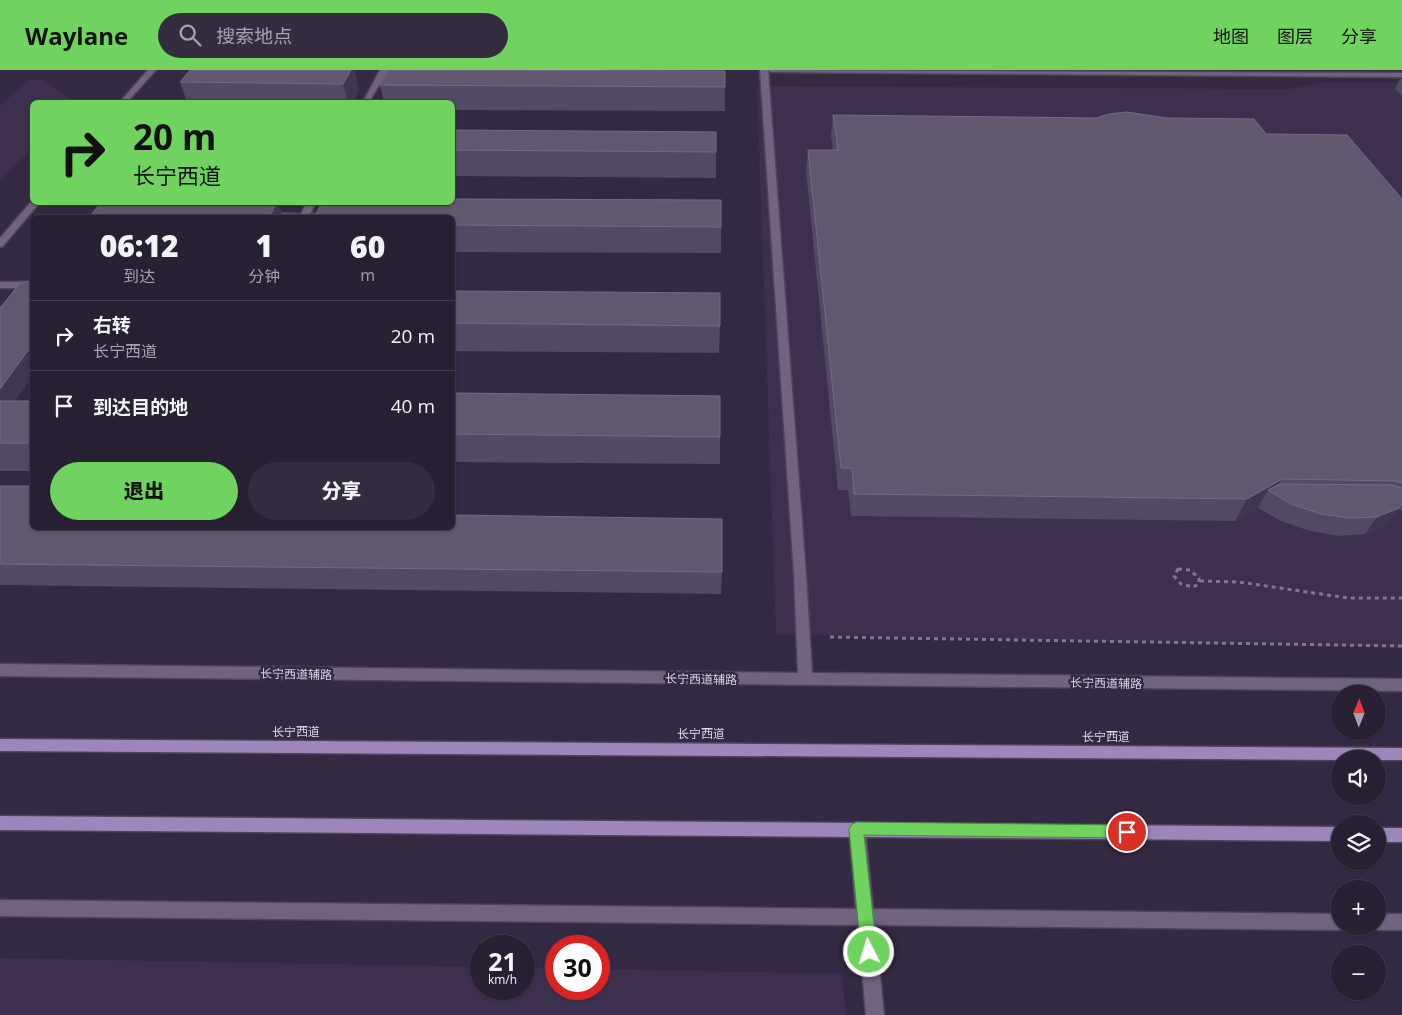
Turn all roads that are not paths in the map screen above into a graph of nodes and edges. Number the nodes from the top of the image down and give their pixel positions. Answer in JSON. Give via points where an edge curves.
{"nodes":[{"id":1,"x":152,"y":70,"type":"edge"},
{"id":2,"x":384,"y":70,"type":"edge"},
{"id":3,"x":764,"y":70,"type":"edge"},
{"id":4,"x":771,"y":70,"type":"edge"},
{"id":5,"x":831,"y":70,"type":"edge"},
{"id":6,"x":1353,"y":72,"type":"edge"},
{"id":7,"x":1402,"y":75,"type":"edge"},
{"id":8,"x":125,"y":100,"type":"edge"},
{"id":9,"x":367,"y":100,"type":"edge"},
{"id":10,"x":33,"y":205,"type":"edge"},
{"id":11,"x":0,"y":244,"type":"edge"},
{"id":12,"x":0,"y":285,"type":"edge"},
{"id":13,"x":30,"y":285,"type":"edge"},
{"id":14,"x":0,"y":670,"type":"edge"},
{"id":15,"x":805,"y":680,"type":"junction"},
{"id":16,"x":1402,"y":685,"type":"edge"},
{"id":17,"x":0,"y":745,"type":"edge"},
{"id":18,"x":1402,"y":754,"type":"edge"},
{"id":19,"x":0,"y":823,"type":"edge"},
{"id":20,"x":857,"y":829,"type":"junction"},
{"id":21,"x":1331,"y":834,"type":"edge"},
{"id":22,"x":1386,"y":835,"type":"edge"},
{"id":23,"x":1402,"y":835,"type":"edge"},
{"id":24,"x":0,"y":908,"type":"edge"},
{"id":25,"x":866,"y":917,"type":"junction"},
{"id":26,"x":1331,"y":922,"type":"edge"},
{"id":27,"x":1386,"y":922,"type":"edge"},
{"id":28,"x":1402,"y":922,"type":"edge"},
{"id":29,"x":875,"y":1015,"type":"edge"}],
"edges":[{"from":1,"to":8,"type":"street"},
{"from":2,"to":9,"type":"street"},
{"from":3,"to":15,"type":"street"},
{"from":4,"to":5,"type":"street"},
{"from":5,"to":6,"type":"street"},
{"from":6,"to":7,"type":"street"},
{"from":10,"to":11,"type":"street"},
{"from":12,"to":13,"type":"street"},
{"from":14,"to":15,"type":"street","name":"长宁西道辅路"},
{"from":15,"to":16,"type":"street","name":"长宁西道辅路"},
{"from":17,"to":18,"type":"main road","name":"长宁西道"},
{"from":19,"to":20,"type":"main road"},
{"from":20,"to":21,"type":"main road"},
{"from":20,"to":25,"type":"street"},
{"from":22,"to":23,"type":"main road"},
{"from":24,"to":25,"type":"street"},
{"from":25,"to":26,"type":"street"},
{"from":25,"to":29,"type":"street"},
{"from":27,"to":28,"type":"street"}]}
